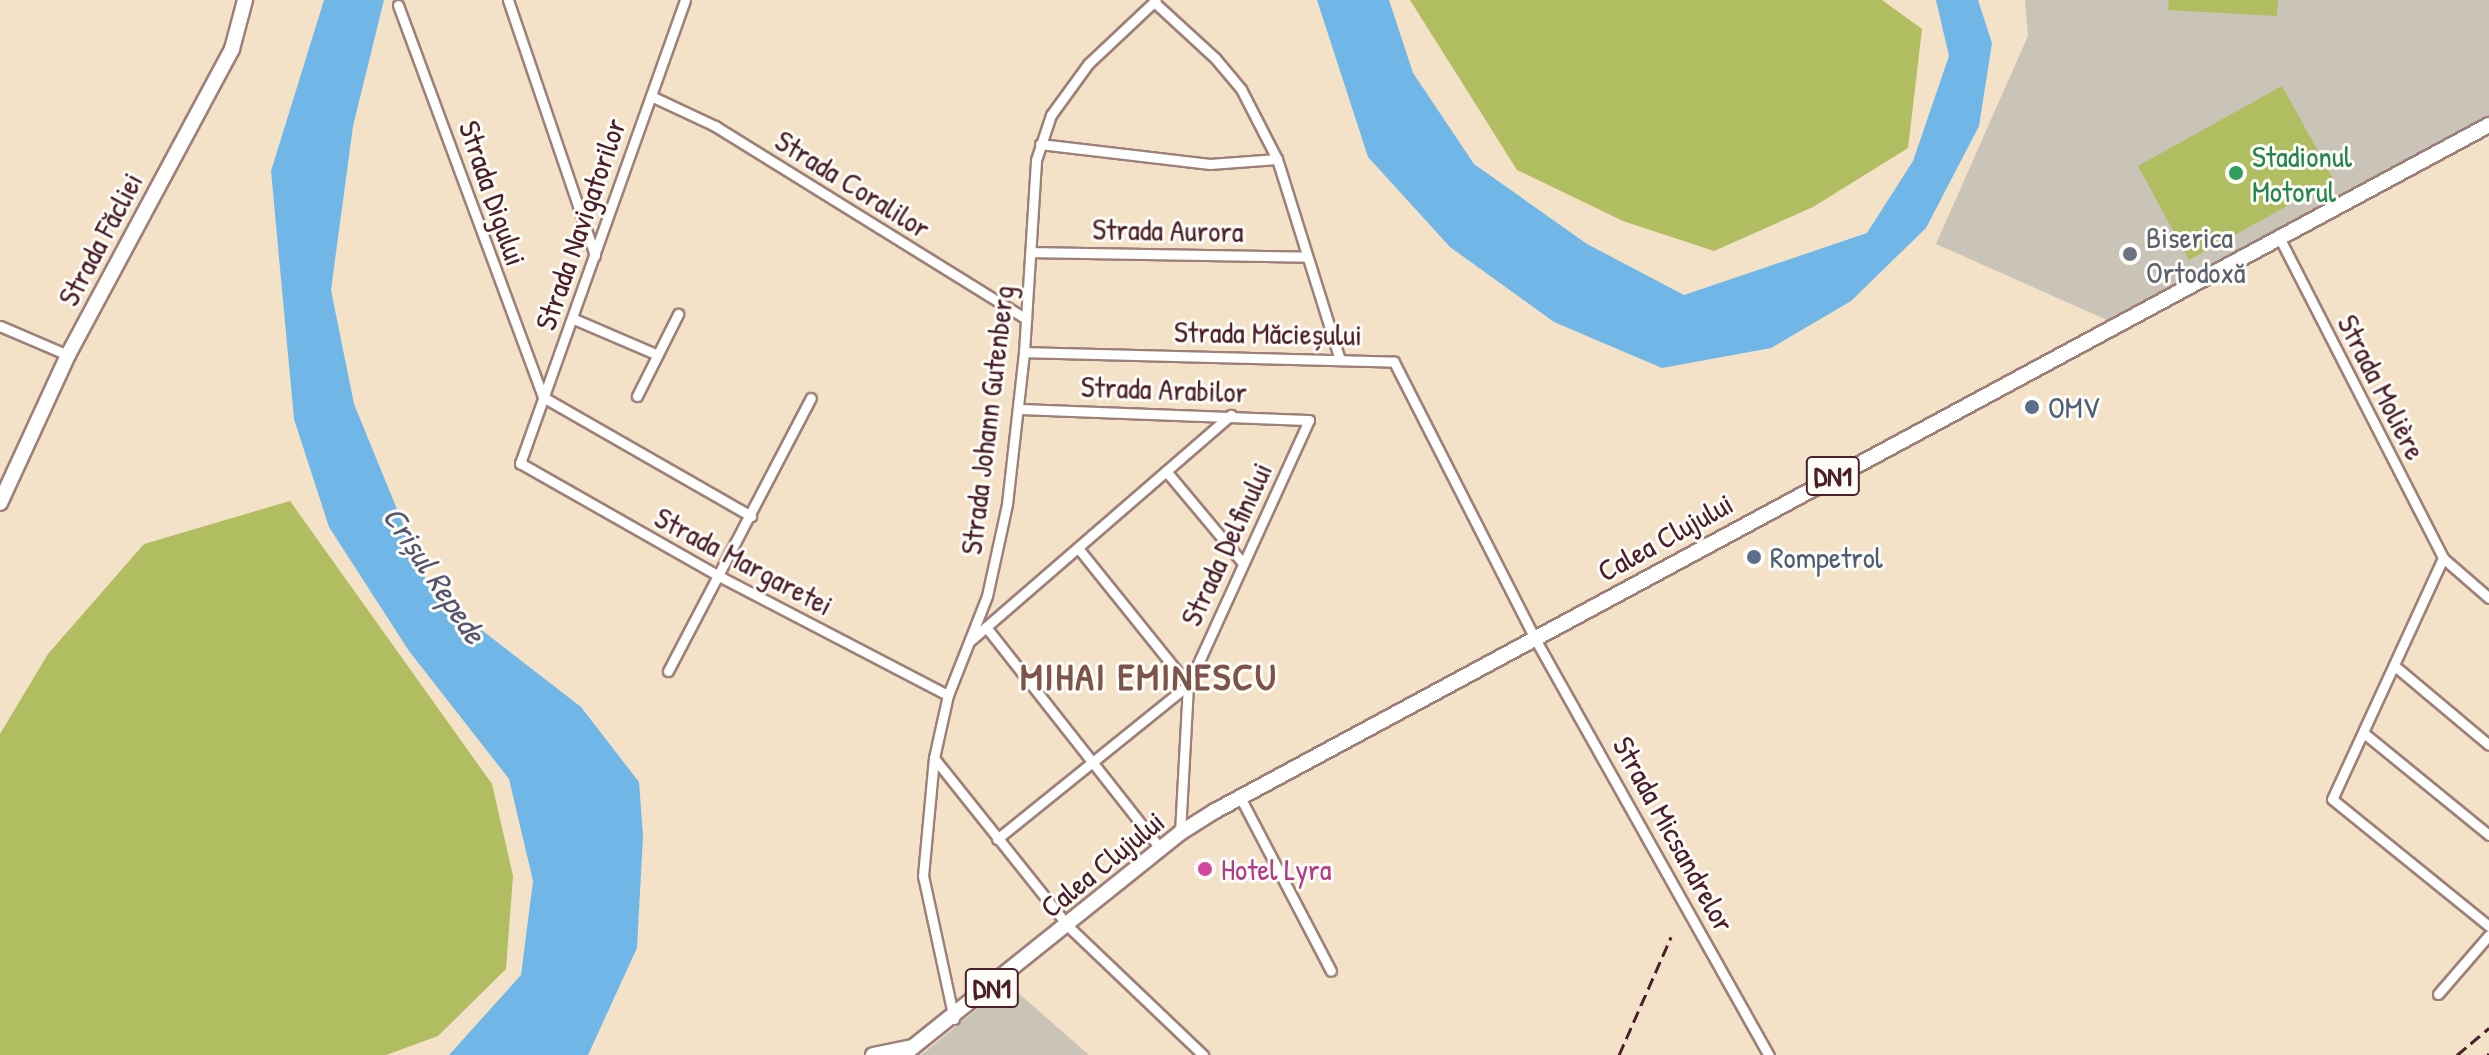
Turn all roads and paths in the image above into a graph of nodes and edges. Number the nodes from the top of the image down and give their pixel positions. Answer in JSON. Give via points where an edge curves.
{"nodes":[{"id":1,"x":245,"y":0,"type":"edge"},
{"id":2,"x":508,"y":0,"type":"edge"},
{"id":3,"x":685,"y":0,"type":"edge"},
{"id":4,"x":1155,"y":1,"type":"edge"},
{"id":5,"x":398,"y":5,"type":"dead end"},
{"id":6,"x":651,"y":96,"type":"junction"},
{"id":7,"x":2489,"y":125,"type":"edge"},
{"id":8,"x":1040,"y":144,"type":"junction"},
{"id":9,"x":1277,"y":159,"type":"junction"},
{"id":10,"x":2279,"y":237,"type":"junction"},
{"id":11,"x":1031,"y":252,"type":"junction"},
{"id":12,"x":595,"y":256,"type":"junction"},
{"id":13,"x":1305,"y":257,"type":"junction"},
{"id":14,"x":678,"y":314,"type":"dead end"},
{"id":15,"x":574,"y":319,"type":"junction"},
{"id":16,"x":1026,"y":319,"type":"junction"},
{"id":17,"x":0,"y":326,"type":"edge"},
{"id":18,"x":1024,"y":352,"type":"junction"},
{"id":19,"x":68,"y":355,"type":"junction"},
{"id":20,"x":658,"y":355,"type":"junction"},
{"id":21,"x":1339,"y":357,"type":"junction"},
{"id":22,"x":637,"y":396,"type":"dead end"},
{"id":23,"x":543,"y":397,"type":"junction"},
{"id":24,"x":811,"y":398,"type":"dead end"},
{"id":25,"x":1018,"y":409,"type":"junction"},
{"id":26,"x":1231,"y":415,"type":"junction"},
{"id":27,"x":1309,"y":420,"type":"joint"},
{"id":28,"x":520,"y":463,"type":"joint"},
{"id":29,"x":1166,"y":471,"type":"junction"},
{"id":30,"x":0,"y":503,"type":"edge"},
{"id":31,"x":751,"y":516,"type":"junction"},
{"id":32,"x":1078,"y":548,"type":"junction"},
{"id":33,"x":2443,"y":558,"type":"junction"},
{"id":34,"x":1242,"y":562,"type":"junction"},
{"id":35,"x":719,"y":576,"type":"junction"},
{"id":36,"x":2489,"y":598,"type":"edge"},
{"id":37,"x":986,"y":627,"type":"junction"},
{"id":38,"x":1534,"y":637,"type":"junction"},
{"id":39,"x":967,"y":644,"type":"junction"},
{"id":40,"x":2396,"y":667,"type":"junction"},
{"id":41,"x":668,"y":671,"type":"dead end"},
{"id":42,"x":1188,"y":685,"type":"junction"},
{"id":43,"x":948,"y":695,"type":"junction"},
{"id":44,"x":2365,"y":734,"type":"junction"},
{"id":45,"x":2489,"y":745,"type":"edge"},
{"id":46,"x":934,"y":758,"type":"junction"},
{"id":47,"x":1092,"y":761,"type":"junction"},
{"id":48,"x":1240,"y":797,"type":"junction"},
{"id":49,"x":1180,"y":833,"type":"junction"},
{"id":50,"x":2489,"y":835,"type":"edge"},
{"id":51,"x":997,"y":839,"type":"junction"},
{"id":52,"x":1160,"y":848,"type":"junction"},
{"id":53,"x":1068,"y":926,"type":"junction"},
{"id":54,"x":2489,"y":926,"type":"edge"},
{"id":55,"x":2489,"y":935,"type":"edge"},
{"id":56,"x":1331,"y":971,"type":"dead end"},
{"id":57,"x":2438,"y":994,"type":"dead end"},
{"id":58,"x":954,"y":1019,"type":"junction"},
{"id":59,"x":907,"y":1052,"type":"edge"},
{"id":60,"x":873,"y":1055,"type":"edge"},
{"id":61,"x":1203,"y":1055,"type":"edge"},
{"id":62,"x":1769,"y":1055,"type":"edge"}],
"edges":[{"from":1,"to":19,"type":"main road","name":"Strada Făcliei","via":[[232,49]]},
{"from":2,"to":12,"type":"street"},
{"from":3,"to":6,"type":"street","name":"Strada Navigatorilor"},
{"from":4,"to":8,"type":"street","name":"Strada Johann Gutenberg","via":[[1088,64],[1051,115]]},
{"from":4,"to":9,"type":"street","via":[[1241,89]]},
{"from":5,"to":23,"type":"street","name":"Strada Digului"},
{"from":6,"to":12,"type":"street","name":"Strada Navigatorilor"},
{"from":6,"to":16,"type":"street","name":"Strada Coralilor","via":[[715,126]]},
{"from":7,"to":10,"type":"main road","name":"Calea Clujului","number":"DN1"},
{"from":8,"to":9,"type":"street","via":[[1210,164]]},
{"from":8,"to":11,"type":"street","name":"Strada Johann Gutenberg"},
{"from":9,"to":13,"type":"street"},
{"from":10,"to":33,"type":"street","name":"Strada Molière"},
{"from":10,"to":38,"type":"main road","name":"Calea Clujului","number":"DN1"},
{"from":11,"to":13,"type":"street","name":"Strada Aurora"},
{"from":11,"to":16,"type":"street","name":"Strada Johann Gutenberg"},
{"from":12,"to":15,"type":"street","name":"Strada Navigatorilor"},
{"from":13,"to":21,"type":"street"},
{"from":14,"to":20,"type":"street"},
{"from":15,"to":20,"type":"street"},
{"from":15,"to":23,"type":"street","name":"Strada Navigatorilor"},
{"from":16,"to":18,"type":"street","name":"Strada Johann Gutenberg"},
{"from":17,"to":19,"type":"street"},
{"from":18,"to":21,"type":"street","name":"Strada Măcieșului"},
{"from":18,"to":25,"type":"street","name":"Strada Johann Gutenberg"},
{"from":19,"to":30,"type":"main road","name":"Strada Făcliei"},
{"from":20,"to":22,"type":"street"},
{"from":21,"to":38,"type":"street","name":"Strada Măcieșului","via":[[1394,362]]},
{"from":23,"to":28,"type":"street","name":"Strada Navigatorilor"},
{"from":23,"to":31,"type":"street"},
{"from":24,"to":31,"type":"street"},
{"from":25,"to":26,"type":"street","name":"Strada Arabilor"},
{"from":25,"to":39,"type":"street","name":"Strada Johann Gutenberg","via":[[996,559]]},
{"from":26,"to":27,"type":"street","name":"Strada Arabilor"},
{"from":26,"to":29,"type":"street"},
{"from":27,"to":34,"type":"street","name":"Strada Delfinului"},
{"from":28,"to":35,"type":"street","name":"Strada Margaretei"},
{"from":29,"to":32,"type":"street"},
{"from":29,"to":34,"type":"street"},
{"from":31,"to":35,"type":"street"},
{"from":32,"to":37,"type":"street"},
{"from":32,"to":42,"type":"street"},
{"from":33,"to":36,"type":"street","name":"Strada Molière"},
{"from":33,"to":40,"type":"street"},
{"from":34,"to":42,"type":"street","name":"Strada Delfinului"},
{"from":35,"to":41,"type":"street"},
{"from":35,"to":43,"type":"street","name":"Strada Margaretei"},
{"from":37,"to":39,"type":"street"},
{"from":37,"to":47,"type":"street"},
{"from":38,"to":48,"type":"main road","name":"Calea Clujului","number":"DN1"},
{"from":38,"to":62,"type":"street","name":"Strada Micsandrelor"},
{"from":39,"to":43,"type":"street","name":"Strada Johann Gutenberg"},
{"from":40,"to":44,"type":"street"},
{"from":40,"to":45,"type":"street"},
{"from":42,"to":47,"type":"street"},
{"from":42,"to":49,"type":"street","name":"Strada Delfinului"},
{"from":43,"to":46,"type":"street","name":"Strada Johann Gutenberg"},
{"from":44,"to":50,"type":"street"},
{"from":44,"to":54,"type":"street","via":[[2332,799]]},
{"from":46,"to":51,"type":"street"},
{"from":46,"to":58,"type":"street","name":"Strada Johann Gutenberg","via":[[924,891]]},
{"from":47,"to":51,"type":"street"},
{"from":47,"to":52,"type":"street"},
{"from":48,"to":49,"type":"main road","name":"Calea Clujului","number":"DN1"},
{"from":48,"to":56,"type":"street"},
{"from":49,"to":52,"type":"main road","name":"Calea Clujului","number":"DN1"},
{"from":51,"to":53,"type":"street"},
{"from":52,"to":53,"type":"main road","name":"Calea Clujului","number":"DN1"},
{"from":53,"to":58,"type":"main road","name":"Calea Clujului","number":"DN1"},
{"from":53,"to":61,"type":"street"},
{"from":55,"to":57,"type":"street"},
{"from":58,"to":59,"type":"main road","name":"Calea Clujului","number":"DN1"},
{"from":59,"to":60,"type":"main road","number":"DN1"}]}
